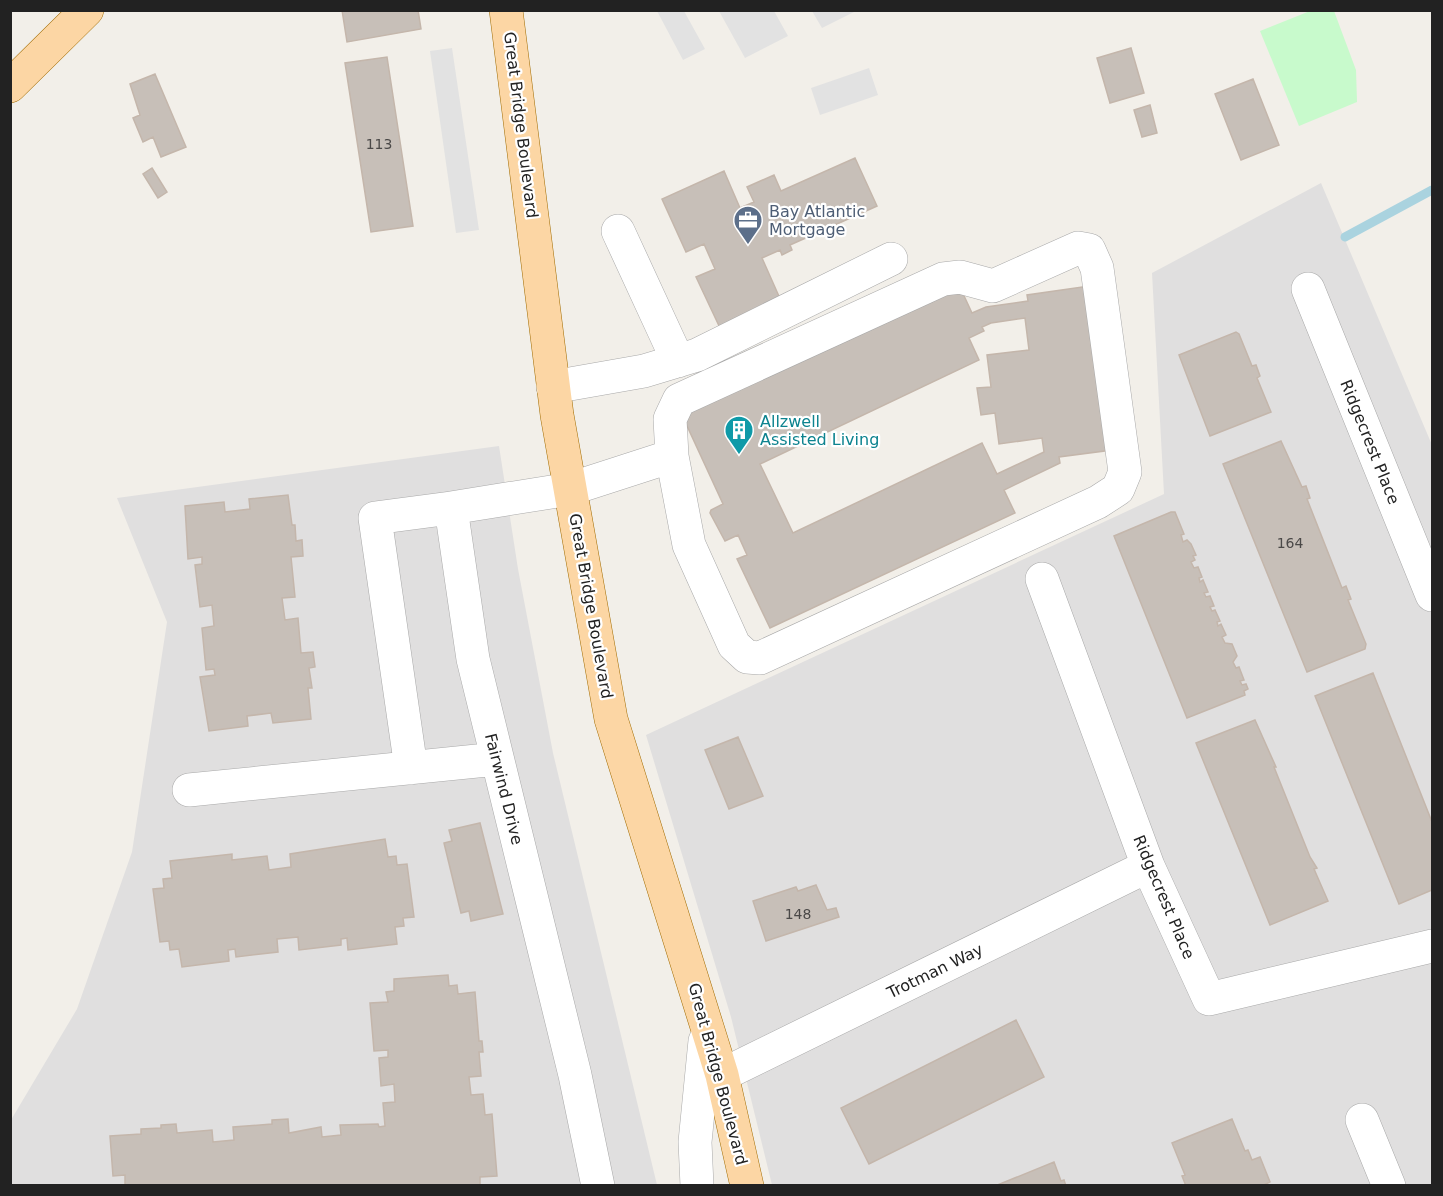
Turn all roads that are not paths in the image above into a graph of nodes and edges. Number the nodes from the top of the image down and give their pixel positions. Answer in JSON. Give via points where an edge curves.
{"nodes":[{"id":1,"x":87,"y":10,"type":"edge"},
{"id":2,"x":506,"y":10,"type":"edge"},
{"id":3,"x":10,"y":86,"type":"edge"},
{"id":4,"x":618,"y":231,"type":"dead end"},
{"id":5,"x":891,"y":259,"type":"dead end"},
{"id":6,"x":1308,"y":289,"type":"dead end"},
{"id":7,"x":678,"y":361,"type":"junction"},
{"id":8,"x":553,"y":387,"type":"junction"},
{"id":9,"x":672,"y":456,"type":"junction"},
{"id":10,"x":570,"y":489,"type":"junction"},
{"id":11,"x":451,"y":508,"type":"junction"},
{"id":12,"x":1042,"y":579,"type":"dead end"},
{"id":13,"x":1432,"y":595,"type":"edge"},
{"id":14,"x":497,"y":759,"type":"junction"},
{"id":15,"x":411,"y":768,"type":"junction"},
{"id":16,"x":189,"y":790,"type":"dead end"},
{"id":17,"x":1148,"y":866,"type":"junction"},
{"id":18,"x":1432,"y":946,"type":"edge"},
{"id":19,"x":706,"y":1024,"type":"junction"},
{"id":20,"x":722,"y":1075,"type":"junction"},
{"id":21,"x":1362,"y":1120,"type":"dead end"},
{"id":22,"x":598,"y":1185,"type":"edge"},
{"id":23,"x":697,"y":1185,"type":"edge"},
{"id":24,"x":747,"y":1185,"type":"edge"},
{"id":25,"x":1389,"y":1185,"type":"edge"}],
"edges":[{"from":1,"to":3,"type":"main road"},
{"from":2,"to":8,"type":"main road","name":"Great Bridge Boulevard"},
{"from":4,"to":7,"type":"street"},
{"from":5,"to":7,"type":"street","via":[[763,324]]},
{"from":6,"to":13,"type":"street","name":"Ridgecrest Place"},
{"from":7,"to":8,"type":"street"},
{"from":8,"to":10,"type":"main road","name":"Great Bridge Boulevard"},
{"from":9,"to":9,"type":"street","via":[[670,418],[679,400],[943,279],[960,277],[993,285],[1078,248],[1089,250],[1097,268],[1125,472],[1118,489],[1098,502],[760,658],[747,657],[734,645],[689,545]]},
{"from":9,"to":10,"type":"street"},
{"from":10,"to":11,"type":"street"},
{"from":10,"to":19,"type":"main road","name":"Great Bridge Boulevard","via":[[611,719]]},
{"from":11,"to":14,"type":"street","name":"Fairwind Drive","via":[[473,659]]},
{"from":11,"to":15,"type":"street","via":[[375,518]]},
{"from":12,"to":17,"type":"street","name":"Ridgecrest Place"},
{"from":14,"to":15,"type":"street"},
{"from":14,"to":22,"type":"street","name":"Fairwind Drive"},
{"from":15,"to":16,"type":"street"},
{"from":17,"to":18,"type":"street","name":"Ridgecrest Place","via":[[1209,999]]},
{"from":17,"to":20,"type":"street","name":"Trotman Way"},
{"from":19,"to":20,"type":"main road","name":"Great Bridge Boulevard"},
{"from":19,"to":23,"type":"street","via":[[695,1142]]},
{"from":20,"to":24,"type":"main road","name":"Great Bridge Boulevard"},
{"from":21,"to":25,"type":"street"}]}
